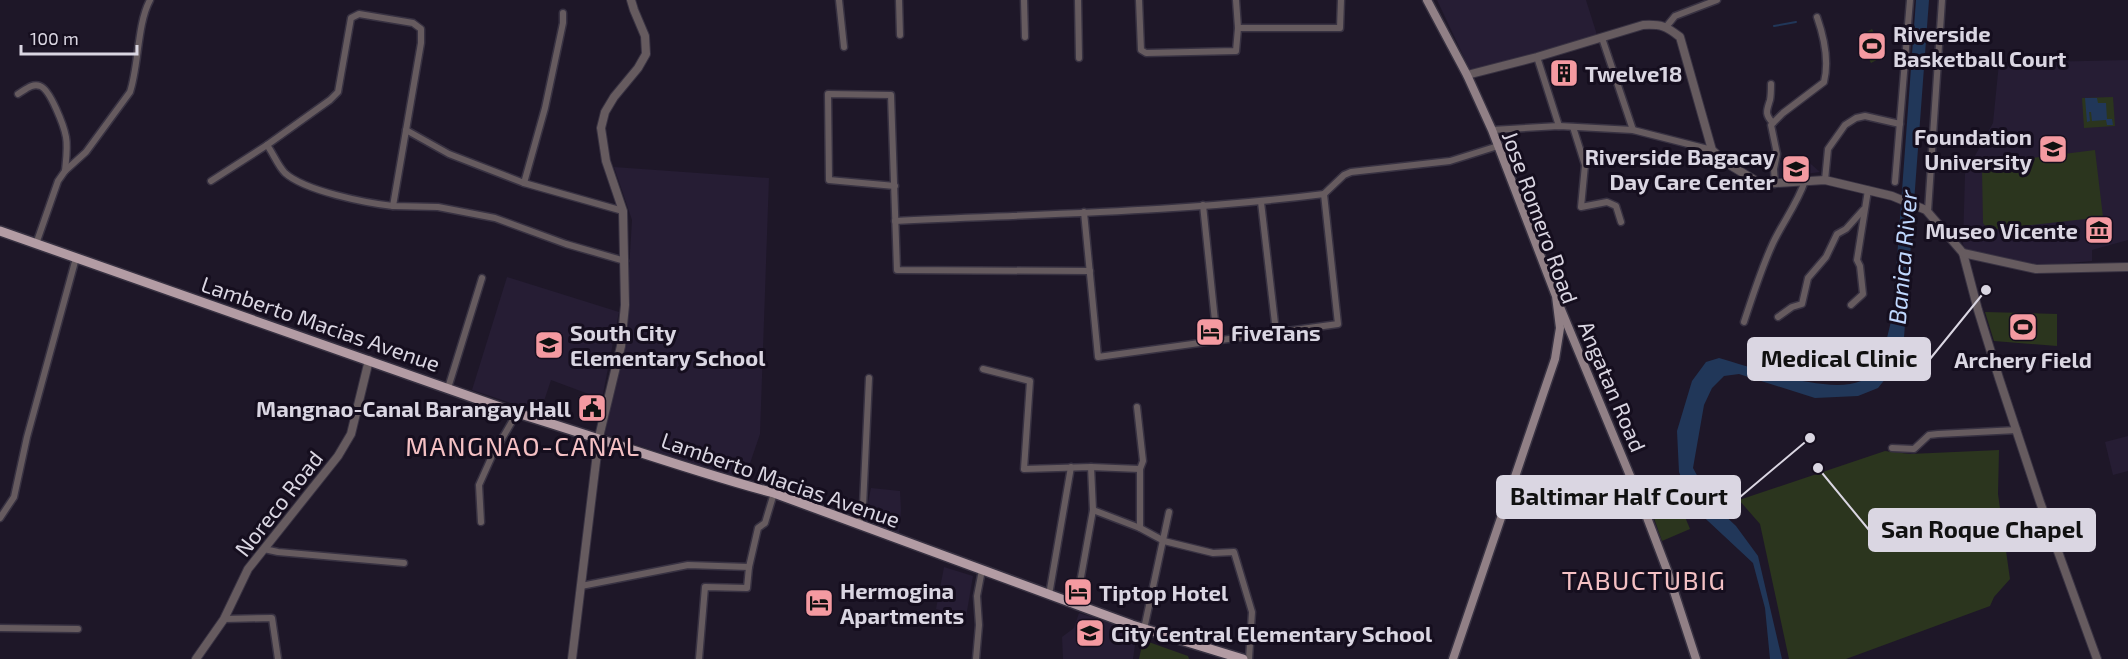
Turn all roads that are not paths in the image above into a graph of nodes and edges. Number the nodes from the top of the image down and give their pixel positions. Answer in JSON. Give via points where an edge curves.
{"nodes":[{"id":1,"x":150,"y":0,"type":"edge"},
{"id":2,"x":631,"y":0,"type":"edge"},
{"id":3,"x":839,"y":0,"type":"edge"},
{"id":4,"x":899,"y":0,"type":"edge"},
{"id":5,"x":1024,"y":0,"type":"edge"},
{"id":6,"x":1078,"y":0,"type":"edge"},
{"id":7,"x":1139,"y":0,"type":"edge"},
{"id":8,"x":1236,"y":0,"type":"edge"},
{"id":9,"x":1341,"y":0,"type":"edge"},
{"id":10,"x":1428,"y":0,"type":"edge"},
{"id":11,"x":1717,"y":0,"type":"edge"},
{"id":12,"x":1910,"y":0,"type":"edge"},
{"id":13,"x":1942,"y":0,"type":"edge"},
{"id":14,"x":563,"y":14,"type":"dead end"},
{"id":15,"x":1817,"y":17,"type":"dead end"},
{"id":16,"x":1666,"y":27,"type":"junction"},
{"id":17,"x":1238,"y":28,"type":"junction"},
{"id":18,"x":900,"y":35,"type":"dead end"},
{"id":19,"x":1025,"y":37,"type":"dead end"},
{"id":20,"x":1602,"y":38,"type":"junction"},
{"id":21,"x":844,"y":48,"type":"dead end"},
{"id":22,"x":1538,"y":57,"type":"junction"},
{"id":23,"x":1079,"y":58,"type":"dead end"},
{"id":24,"x":1467,"y":75,"type":"junction"},
{"id":25,"x":1772,"y":84,"type":"dead end"},
{"id":26,"x":18,"y":94,"type":"dead end"},
{"id":27,"x":1773,"y":123,"type":"junction"},
{"id":28,"x":1900,"y":124,"type":"junction"},
{"id":29,"x":1559,"y":126,"type":"junction"},
{"id":30,"x":1573,"y":127,"type":"junction"},
{"id":31,"x":406,"y":130,"type":"junction"},
{"id":32,"x":1492,"y":130,"type":"junction"},
{"id":33,"x":1633,"y":130,"type":"junction"},
{"id":34,"x":267,"y":145,"type":"junction"},
{"id":35,"x":1498,"y":146,"type":"junction"},
{"id":36,"x":1712,"y":150,"type":"junction"},
{"id":37,"x":65,"y":171,"type":"junction"},
{"id":38,"x":1825,"y":180,"type":"junction"},
{"id":39,"x":211,"y":181,"type":"dead end"},
{"id":40,"x":1805,"y":181,"type":"junction"},
{"id":41,"x":1894,"y":182,"type":"dead end"},
{"id":42,"x":524,"y":183,"type":"junction"},
{"id":43,"x":1775,"y":184,"type":"junction"},
{"id":44,"x":895,"y":186,"type":"junction"},
{"id":45,"x":1868,"y":190,"type":"junction"},
{"id":46,"x":1324,"y":194,"type":"junction"},
{"id":47,"x":1261,"y":202,"type":"junction"},
{"id":48,"x":1203,"y":205,"type":"junction"},
{"id":49,"x":393,"y":206,"type":"junction"},
{"id":50,"x":1863,"y":210,"type":"junction"},
{"id":51,"x":623,"y":211,"type":"junction"},
{"id":52,"x":1927,"y":211,"type":"junction"},
{"id":53,"x":1084,"y":212,"type":"junction"},
{"id":54,"x":895,"y":221,"type":"junction"},
{"id":55,"x":1621,"y":222,"type":"dead end"},
{"id":56,"x":0,"y":231,"type":"edge"},
{"id":57,"x":36,"y":244,"type":"junction"},
{"id":58,"x":1963,"y":253,"type":"junction"},
{"id":59,"x":76,"y":258,"type":"junction"},
{"id":60,"x":625,"y":261,"type":"junction"},
{"id":61,"x":2128,"y":267,"type":"edge"},
{"id":62,"x":1090,"y":271,"type":"junction"},
{"id":63,"x":482,"y":278,"type":"dead end"},
{"id":64,"x":1556,"y":296,"type":"junction"},
{"id":65,"x":1851,"y":305,"type":"dead end"},
{"id":66,"x":1778,"y":317,"type":"dead end"},
{"id":67,"x":1744,"y":322,"type":"dead end"},
{"id":68,"x":1276,"y":332,"type":"junction"},
{"id":69,"x":1217,"y":340,"type":"junction"},
{"id":70,"x":369,"y":360,"type":"junction"},
{"id":71,"x":983,"y":369,"type":"dead end"},
{"id":72,"x":869,"y":378,"type":"dead end"},
{"id":73,"x":448,"y":388,"type":"junction"},
{"id":74,"x":1137,"y":406,"type":"dead end"},
{"id":75,"x":517,"y":413,"type":"junction"},
{"id":76,"x":2017,"y":430,"type":"junction"},
{"id":77,"x":599,"y":437,"type":"junction"},
{"id":78,"x":1893,"y":448,"type":"dead end"},
{"id":79,"x":1071,"y":467,"type":"junction"},
{"id":80,"x":1090,"y":467,"type":"junction"},
{"id":81,"x":1140,"y":469,"type":"junction"},
{"id":82,"x":1637,"y":492,"type":"junction"},
{"id":83,"x":774,"y":493,"type":"junction"},
{"id":84,"x":1508,"y":499,"type":"junction"},
{"id":85,"x":1093,"y":510,"type":"junction"},
{"id":86,"x":1169,"y":512,"type":"dead end"},
{"id":87,"x":0,"y":518,"type":"edge"},
{"id":88,"x":481,"y":522,"type":"dead end"},
{"id":89,"x":859,"y":525,"type":"junction"},
{"id":90,"x":1140,"y":528,"type":"junction"},
{"id":91,"x":1164,"y":542,"type":"junction"},
{"id":92,"x":264,"y":549,"type":"junction"},
{"id":93,"x":404,"y":563,"type":"dead end"},
{"id":94,"x":749,"y":567,"type":"junction"},
{"id":95,"x":982,"y":570,"type":"junction"},
{"id":96,"x":581,"y":586,"type":"junction"},
{"id":97,"x":1049,"y":594,"type":"junction"},
{"id":98,"x":1076,"y":605,"type":"junction"},
{"id":99,"x":224,"y":620,"type":"junction"},
{"id":100,"x":0,"y":628,"type":"edge"},
{"id":101,"x":78,"y":629,"type":"dead end"},
{"id":102,"x":1144,"y":629,"type":"junction"},
{"id":103,"x":196,"y":659,"type":"edge"},
{"id":104,"x":278,"y":659,"type":"edge"},
{"id":105,"x":572,"y":659,"type":"edge"},
{"id":106,"x":699,"y":659,"type":"edge"},
{"id":107,"x":976,"y":659,"type":"edge"},
{"id":108,"x":1243,"y":659,"type":"edge"},
{"id":109,"x":1249,"y":659,"type":"edge"},
{"id":110,"x":1453,"y":659,"type":"edge"},
{"id":111,"x":1696,"y":659,"type":"edge"},
{"id":112,"x":2097,"y":659,"type":"edge"}],
"edges":[{"from":1,"to":37,"type":"street","via":[[130,92],[86,152]]},
{"from":2,"to":51,"type":"street","via":[[645,36],[646,54],[614,97],[601,128],[606,161]]},
{"from":3,"to":21,"type":"street"},
{"from":4,"to":18,"type":"street"},
{"from":5,"to":19,"type":"street"},
{"from":6,"to":23,"type":"street"},
{"from":7,"to":17,"type":"street","via":[[1141,50],[1146,53],[1236,51]]},
{"from":8,"to":17,"type":"street"},
{"from":9,"to":17,"type":"street","via":[[1340,28]]},
{"from":10,"to":24,"type":"main road","name":"Jose Romero Road"},
{"from":11,"to":16,"type":"street","via":[[1674,15]]},
{"from":12,"to":28,"type":"street"},
{"from":13,"to":52,"type":"street"},
{"from":14,"to":42,"type":"street","via":[[545,108]]},
{"from":15,"to":27,"type":"street","via":[[1823,34],[1824,82]]},
{"from":16,"to":20,"type":"street","via":[[1643,25]]},
{"from":16,"to":36,"type":"street","via":[[1680,37]]},
{"from":20,"to":22,"type":"street"},
{"from":20,"to":33,"type":"street"},
{"from":22,"to":24,"type":"street"},
{"from":22,"to":29,"type":"street"},
{"from":24,"to":32,"type":"main road","name":"Jose Romero Road"},
{"from":25,"to":27,"type":"street","via":[[1766,114]]},
{"from":26,"to":37,"type":"street","via":[[31,85],[45,89],[66,135]]},
{"from":27,"to":43,"type":"street","via":[[1771,130],[1778,154]]},
{"from":28,"to":38,"type":"street","via":[[1865,116],[1845,125],[1828,148]]},
{"from":28,"to":41,"type":"street"},
{"from":29,"to":30,"type":"street"},
{"from":29,"to":32,"type":"street"},
{"from":30,"to":33,"type":"street"},
{"from":30,"to":55,"type":"street","via":[[1585,165],[1581,207],[1607,202],[1616,206]]},
{"from":31,"to":34,"type":"street","via":[[421,29],[413,23],[359,14],[351,18],[338,92]]},
{"from":31,"to":42,"type":"street","via":[[449,154]]},
{"from":31,"to":49,"type":"street"},
{"from":32,"to":35,"type":"main road","name":"Jose Romero Road"},
{"from":33,"to":36,"type":"street"},
{"from":34,"to":39,"type":"street"},
{"from":34,"to":49,"type":"street","via":[[285,172],[297,181],[342,197]]},
{"from":35,"to":46,"type":"street","via":[[1450,161],[1351,171]]},
{"from":35,"to":64,"type":"main road","name":"Jose Romero Road"},
{"from":36,"to":43,"type":"street","via":[[1754,181]]},
{"from":37,"to":57,"type":"street"},
{"from":38,"to":40,"type":"street"},
{"from":38,"to":45,"type":"street"},
{"from":40,"to":43,"type":"street"},
{"from":40,"to":67,"type":"street","via":[[1768,253]]},
{"from":42,"to":51,"type":"street"},
{"from":44,"to":44,"type":"street","via":[[829,180],[828,94],[891,95]]},
{"from":44,"to":54,"type":"street"},
{"from":45,"to":50,"type":"street"},
{"from":45,"to":52,"type":"street"},
{"from":46,"to":47,"type":"street"},
{"from":46,"to":68,"type":"street","via":[[1338,324]]},
{"from":47,"to":48,"type":"street"},
{"from":47,"to":68,"type":"street"},
{"from":48,"to":53,"type":"street"},
{"from":48,"to":69,"type":"street"},
{"from":49,"to":60,"type":"street","via":[[438,207],[495,218]]},
{"from":50,"to":65,"type":"street","via":[[1857,260],[1863,294]]},
{"from":50,"to":66,"type":"street","via":[[1837,234],[1826,257],[1808,278],[1802,304]]},
{"from":51,"to":60,"type":"street"},
{"from":52,"to":58,"type":"street"},
{"from":53,"to":54,"type":"street"},
{"from":53,"to":62,"type":"street"},
{"from":54,"to":62,"type":"street","via":[[897,270]]},
{"from":56,"to":57,"type":"main road","name":"Lamberto Macias Avenue"},
{"from":57,"to":59,"type":"main road","name":"Lamberto Macias Avenue"},
{"from":58,"to":61,"type":"street","via":[[2036,269]]},
{"from":58,"to":76,"type":"street"},
{"from":59,"to":70,"type":"main road","name":"Lamberto Macias Avenue"},
{"from":59,"to":87,"type":"street","via":[[15,497]]},
{"from":60,"to":77,"type":"street","via":[[621,346]]},
{"from":62,"to":69,"type":"street","via":[[1098,357]]},
{"from":63,"to":73,"type":"street"},
{"from":64,"to":82,"type":"main road","name":"Angatan Road"},
{"from":64,"to":84,"type":"main road","name":"Jose Romero Road","via":[[1560,328],[1556,359]]},
{"from":68,"to":69,"type":"street"},
{"from":70,"to":73,"type":"main road","name":"Lamberto Macias Avenue"},
{"from":70,"to":92,"type":"street","name":"Noreco Road","via":[[351,434]]},
{"from":71,"to":79,"type":"street","via":[[1030,381],[1024,469]]},
{"from":72,"to":89,"type":"street"},
{"from":73,"to":75,"type":"main road","name":"Lamberto Macias Avenue"},
{"from":74,"to":81,"type":"street","via":[[1143,462]]},
{"from":75,"to":77,"type":"main road","name":"Lamberto Macias Avenue"},
{"from":75,"to":88,"type":"street","via":[[479,484]]},
{"from":76,"to":78,"type":"street","via":[[1929,435],[1914,449]]},
{"from":76,"to":112,"type":"street"},
{"from":77,"to":83,"type":"main road","name":"Lamberto Macias Avenue"},
{"from":77,"to":96,"type":"street"},
{"from":79,"to":80,"type":"street"},
{"from":79,"to":97,"type":"street"},
{"from":80,"to":81,"type":"street"},
{"from":80,"to":85,"type":"street"},
{"from":81,"to":90,"type":"street"},
{"from":82,"to":84,"type":"street","via":[[1559,506],[1530,506]]},
{"from":82,"to":111,"type":"main road","name":"Angatan Road"},
{"from":83,"to":89,"type":"main road","name":"Lamberto Macias Avenue"},
{"from":83,"to":94,"type":"street","via":[[765,523],[758,528]]},
{"from":84,"to":110,"type":"main road","name":"Jose Romero Road"},
{"from":85,"to":90,"type":"street"},
{"from":85,"to":98,"type":"street"},
{"from":86,"to":91,"type":"street"},
{"from":89,"to":95,"type":"main road","name":"Lamberto Macias Avenue"},
{"from":90,"to":91,"type":"street"},
{"from":91,"to":102,"type":"street"},
{"from":91,"to":109,"type":"street","via":[[1213,553],[1234,552],[1252,612]]},
{"from":92,"to":93,"type":"street"},
{"from":92,"to":99,"type":"street","name":"Noreco Road","via":[[248,569]]},
{"from":94,"to":96,"type":"street","via":[[688,565]]},
{"from":94,"to":106,"type":"street","via":[[747,588],[705,587]]},
{"from":95,"to":97,"type":"main road","name":"Lamberto Macias Avenue"},
{"from":95,"to":107,"type":"street","via":[[977,596]]},
{"from":96,"to":105,"type":"street"},
{"from":97,"to":98,"type":"main road","name":"Lamberto Macias Avenue"},
{"from":98,"to":102,"type":"main road","name":"Lamberto Macias Avenue"},
{"from":99,"to":103,"type":"street","name":"Noreco Road"},
{"from":99,"to":104,"type":"street","via":[[272,618]]},
{"from":100,"to":101,"type":"street"},
{"from":102,"to":108,"type":"main road","name":"Lamberto Macias Avenue"}]}
